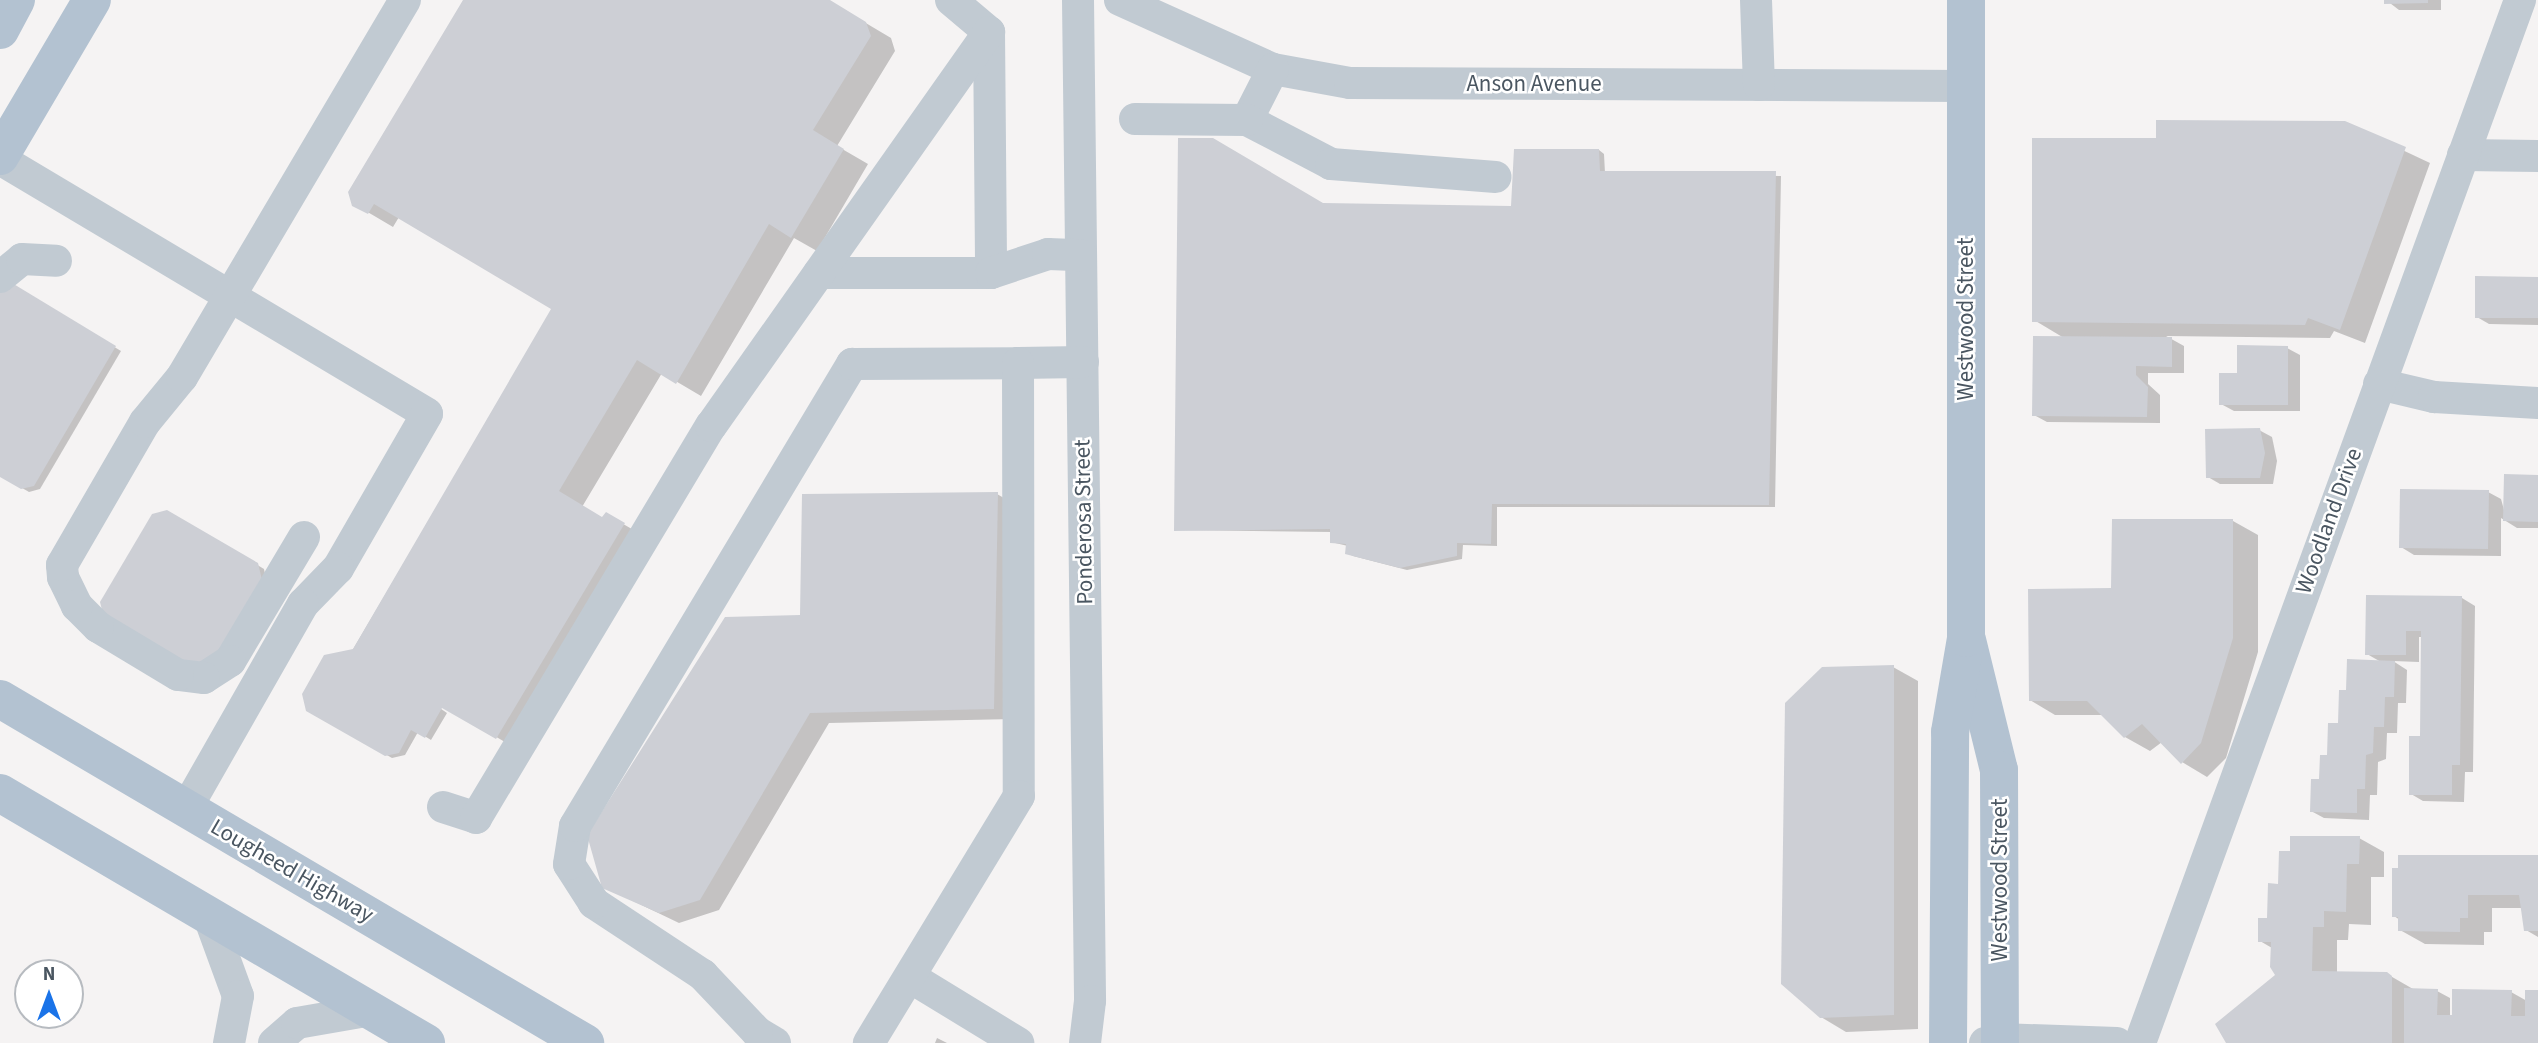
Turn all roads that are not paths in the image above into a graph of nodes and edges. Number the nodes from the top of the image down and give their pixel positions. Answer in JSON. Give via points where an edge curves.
{"nodes":[{"id":1,"x":16,"y":0,"type":"edge"},
{"id":2,"x":92,"y":0,"type":"edge"},
{"id":3,"x":404,"y":0,"type":"edge"},
{"id":4,"x":951,"y":0,"type":"edge"},
{"id":5,"x":1078,"y":0,"type":"edge"},
{"id":6,"x":1120,"y":0,"type":"edge"},
{"id":7,"x":1756,"y":0,"type":"edge"},
{"id":8,"x":1966,"y":0,"type":"edge"},
{"id":9,"x":2520,"y":0,"type":"edge"},
{"id":10,"x":0,"y":30,"type":"edge"},
{"id":11,"x":989,"y":32,"type":"junction"},
{"id":12,"x":1273,"y":69,"type":"junction"},
{"id":13,"x":1759,"y":85,"type":"junction"},
{"id":14,"x":1965,"y":86,"type":"junction"},
{"id":15,"x":1135,"y":119,"type":"dead end"},
{"id":16,"x":1247,"y":120,"type":"junction"},
{"id":17,"x":2463,"y":155,"type":"junction"},
{"id":18,"x":2538,"y":156,"type":"edge"},
{"id":19,"x":0,"y":158,"type":"edge"},
{"id":20,"x":1495,"y":177,"type":"dead end"},
{"id":21,"x":1081,"y":255,"type":"junction"},
{"id":22,"x":56,"y":261,"type":"dead end"},
{"id":23,"x":819,"y":273,"type":"junction"},
{"id":24,"x":991,"y":273,"type":"junction"},
{"id":25,"x":0,"y":277,"type":"edge"},
{"id":26,"x":230,"y":297,"type":"junction"},
{"id":27,"x":1083,"y":362,"type":"junction"},
{"id":28,"x":1018,"y":363,"type":"junction"},
{"id":29,"x":2379,"y":384,"type":"junction"},
{"id":30,"x":2538,"y":403,"type":"edge"},
{"id":31,"x":304,"y":537,"type":"dead end"},
{"id":32,"x":1966,"y":638,"type":"junction"},
{"id":33,"x":0,"y":699,"type":"edge"},
{"id":34,"x":0,"y":793,"type":"edge"},
{"id":35,"x":443,"y":807,"type":"dead end"},
{"id":36,"x":186,"y":809,"type":"junction"},
{"id":37,"x":208,"y":914,"type":"junction"},
{"id":38,"x":910,"y":977,"type":"junction"},
{"id":39,"x":372,"y":1010,"type":"junction"},
{"id":40,"x":1995,"y":1042,"type":"edge"},
{"id":41,"x":229,"y":1043,"type":"edge"},
{"id":42,"x":274,"y":1043,"type":"edge"},
{"id":43,"x":426,"y":1043,"type":"edge"},
{"id":44,"x":585,"y":1043,"type":"edge"},
{"id":45,"x":775,"y":1043,"type":"edge"},
{"id":46,"x":869,"y":1043,"type":"edge"},
{"id":47,"x":1016,"y":1043,"type":"edge"},
{"id":48,"x":1085,"y":1043,"type":"edge"},
{"id":49,"x":1948,"y":1043,"type":"edge"},
{"id":50,"x":2117,"y":1043,"type":"edge"},
{"id":51,"x":2140,"y":1043,"type":"edge"}],
"edges":[{"from":1,"to":10,"type":"main road"},
{"from":2,"to":19,"type":"main road"},
{"from":3,"to":26,"type":"street"},
{"from":4,"to":11,"type":"street"},
{"from":5,"to":21,"type":"street","name":"Ponderosa Street"},
{"from":6,"to":12,"type":"street","name":"Anson Avenue"},
{"from":7,"to":13,"type":"street"},
{"from":8,"to":14,"type":"main road","name":"Westwood Street"},
{"from":9,"to":17,"type":"street","name":"Woodland Drive"},
{"from":11,"to":23,"type":"street"},
{"from":11,"to":24,"type":"street"},
{"from":12,"to":13,"type":"street","name":"Anson Avenue","via":[[1350,83]]},
{"from":12,"to":16,"type":"street"},
{"from":13,"to":14,"type":"street","name":"Anson Avenue"},
{"from":14,"to":32,"type":"main road","name":"Westwood Street"},
{"from":15,"to":16,"type":"street"},
{"from":16,"to":20,"type":"street","via":[[1331,164]]},
{"from":17,"to":18,"type":"street"},
{"from":17,"to":29,"type":"street","name":"Woodland Drive"},
{"from":19,"to":26,"type":"street"},
{"from":21,"to":24,"type":"street","via":[[1048,254]]},
{"from":21,"to":27,"type":"street","name":"Ponderosa Street"},
{"from":22,"to":25,"type":"street","via":[[22,259]]},
{"from":23,"to":24,"type":"street"},
{"from":23,"to":35,"type":"street","via":[[712,426],[476,818]]},
{"from":26,"to":31,"type":"street","via":[[182,377],[145,422],[62,565],[66,588],[90,621],[178,675],[200,679],[218,673],[230,661]]},
{"from":26,"to":36,"type":"street","via":[[427,414],[335,572],[303,604]]},
{"from":27,"to":28,"type":"street"},
{"from":27,"to":48,"type":"street","name":"Ponderosa Street","via":[[1090,1000]]},
{"from":28,"to":38,"type":"street","via":[[1019,796]]},
{"from":28,"to":45,"type":"street","via":[[852,364],[575,826],[569,864],[594,903],[704,975],[757,1031]]},
{"from":29,"to":30,"type":"street","via":[[2434,397]]},
{"from":29,"to":51,"type":"street","name":"Woodland Drive"},
{"from":32,"to":40,"type":"main road","name":"Westwood Street","via":[[1992,725],[1999,770]]},
{"from":32,"to":49,"type":"main road","name":"Westwood Street","via":[[1950,732]]},
{"from":33,"to":36,"type":"main road","name":"Lougheed Highway"},
{"from":34,"to":37,"type":"main road"},
{"from":36,"to":44,"type":"main road","name":"Lougheed Highway"},
{"from":37,"to":39,"type":"main road"},
{"from":37,"to":41,"type":"street","via":[[238,996]]},
{"from":38,"to":46,"type":"street"},
{"from":38,"to":47,"type":"street"},
{"from":39,"to":42,"type":"street","via":[[297,1023]]},
{"from":39,"to":43,"type":"main road"},
{"from":40,"to":50,"type":"street"}]}
